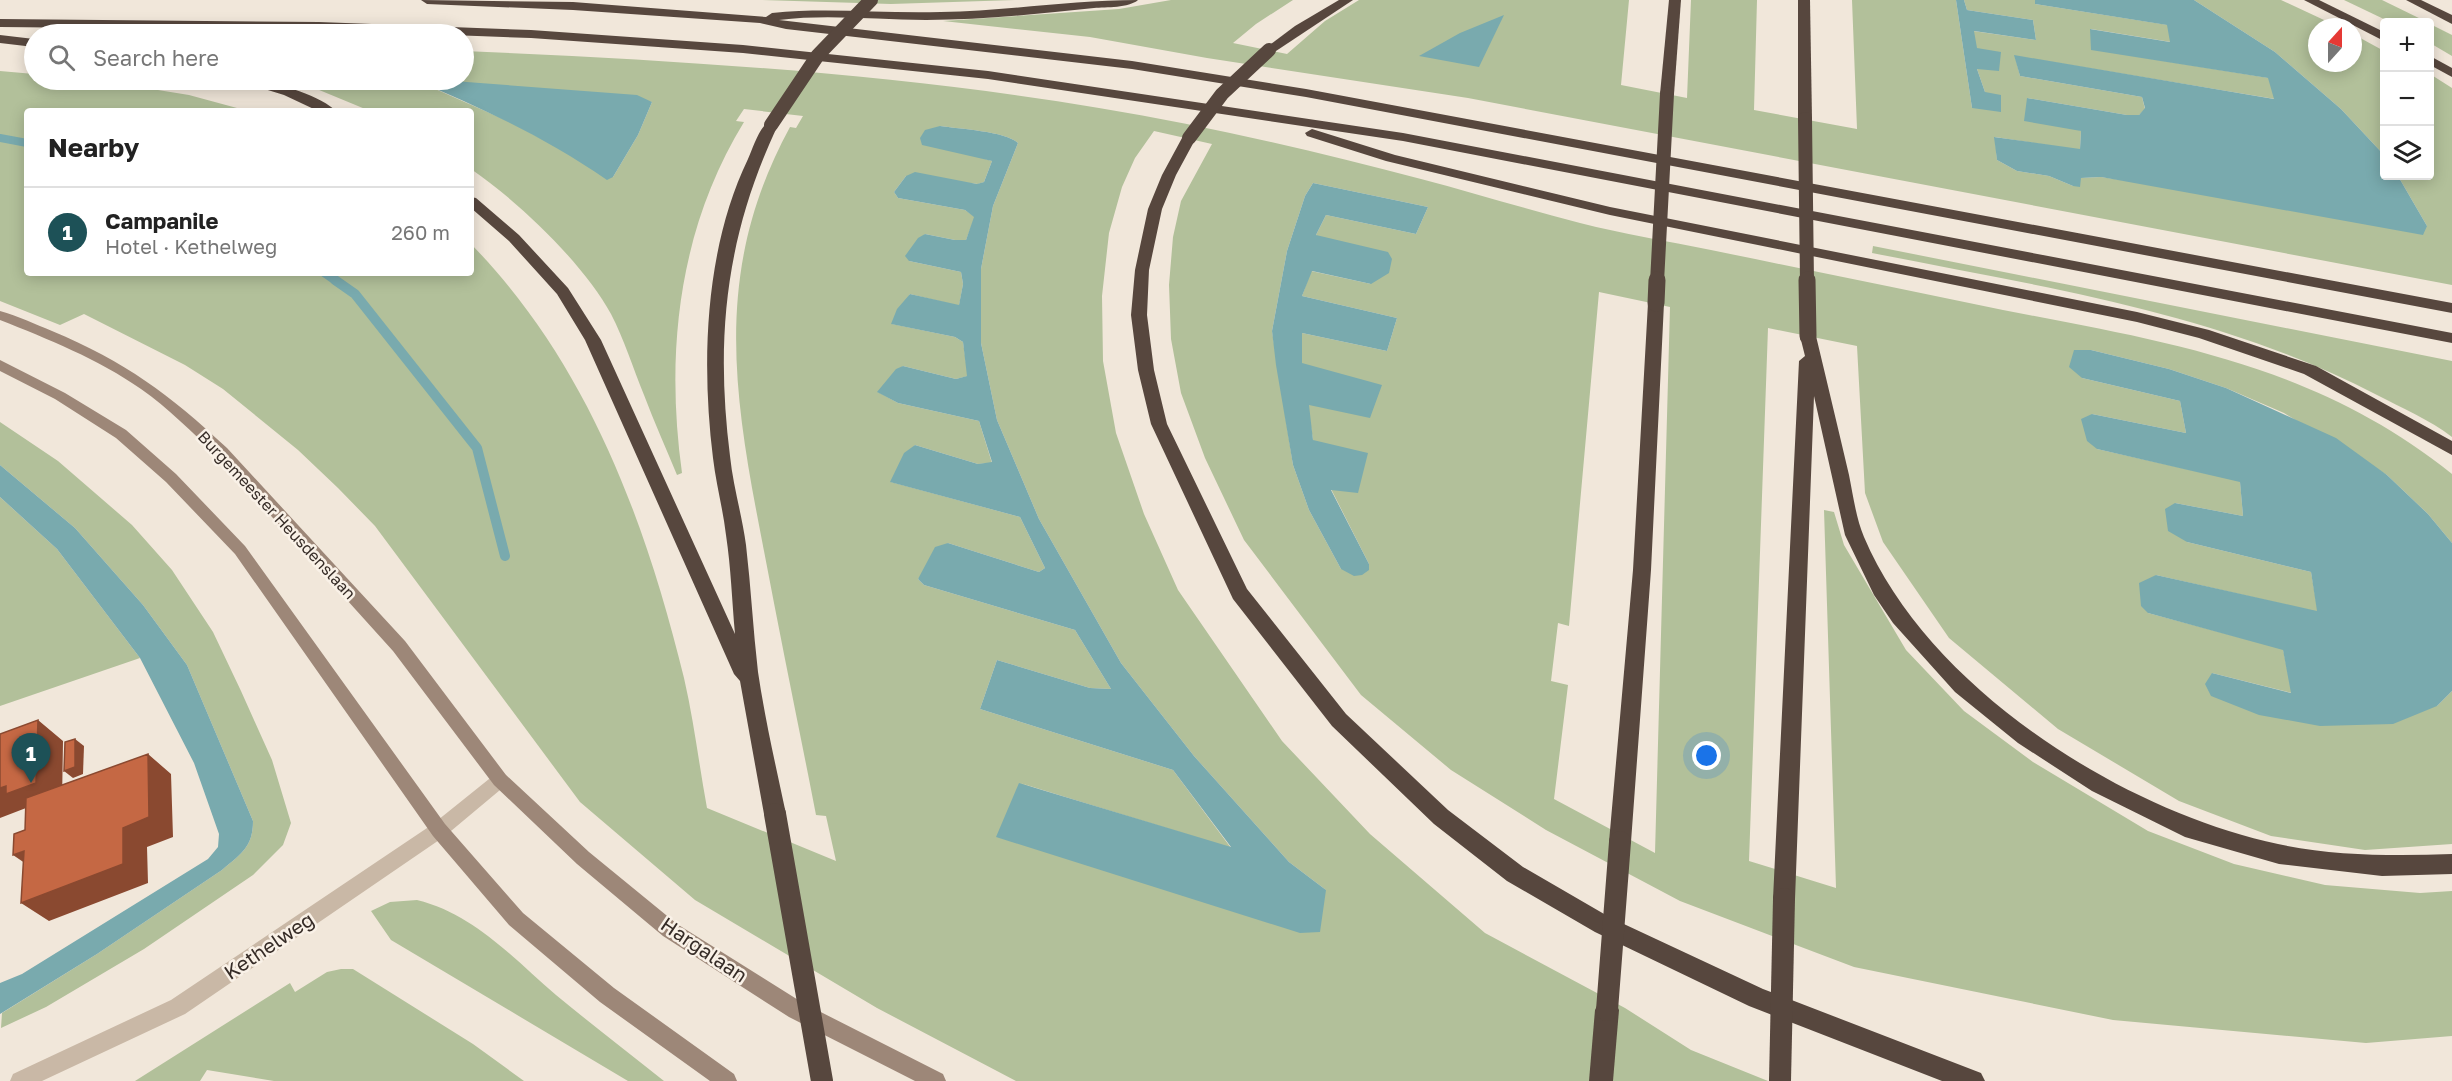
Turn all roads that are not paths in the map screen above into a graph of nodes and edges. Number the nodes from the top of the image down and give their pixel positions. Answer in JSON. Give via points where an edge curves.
{"nodes":[{"id":1,"x":427,"y":0,"type":"edge"},
{"id":2,"x":871,"y":0,"type":"edge"},
{"id":3,"x":1132,"y":0,"type":"edge"},
{"id":4,"x":1347,"y":0,"type":"edge"},
{"id":5,"x":1675,"y":0,"type":"edge"},
{"id":6,"x":1804,"y":0,"type":"edge"},
{"id":7,"x":2310,"y":0,"type":"edge"},
{"id":8,"x":2412,"y":0,"type":"edge"},
{"id":9,"x":760,"y":19,"type":"junction"},
{"id":10,"x":2452,"y":20,"type":"edge"},
{"id":11,"x":0,"y":23,"type":"edge"},
{"id":12,"x":107,"y":24,"type":"edge"},
{"id":13,"x":474,"y":32,"type":"edge"},
{"id":14,"x":2380,"y":35,"type":"edge"},
{"id":15,"x":0,"y":39,"type":"edge"},
{"id":16,"x":24,"y":42,"type":"edge"},
{"id":17,"x":2434,"y":62,"type":"edge"},
{"id":18,"x":2452,"y":73,"type":"edge"},
{"id":19,"x":282,"y":90,"type":"edge"},
{"id":20,"x":323,"y":108,"type":"edge"},
{"id":21,"x":1258,"y":117,"type":"junction"},
{"id":22,"x":474,"y":204,"type":"edge"},
{"id":23,"x":2452,"y":308,"type":"edge"},
{"id":24,"x":0,"y":315,"type":"edge"},
{"id":25,"x":1808,"y":336,"type":"junction"},
{"id":26,"x":2452,"y":338,"type":"edge"},
{"id":27,"x":0,"y":365,"type":"edge"},
{"id":28,"x":2452,"y":448,"type":"edge"},
{"id":29,"x":751,"y":688,"type":"junction"},
{"id":30,"x":500,"y":780,"type":"junction"},
{"id":31,"x":439,"y":830,"type":"junction"},
{"id":32,"x":2452,"y":864,"type":"edge"},
{"id":33,"x":20,"y":1081,"type":"edge"},
{"id":34,"x":727,"y":1081,"type":"edge"},
{"id":35,"x":822,"y":1081,"type":"edge"},
{"id":36,"x":936,"y":1081,"type":"edge"},
{"id":37,"x":1601,"y":1081,"type":"edge"},
{"id":38,"x":1780,"y":1081,"type":"edge"},
{"id":39,"x":1973,"y":1081,"type":"edge"}],
"edges":[{"from":1,"to":9,"type":"highway"},
{"from":2,"to":29,"type":"highway","bridge":true,"via":[[818,56],[771,125],[748,176],[723,267],[716,333],[716,383],[721,458],[734,530]]},
{"from":3,"to":9,"type":"highway","via":[[943,16],[797,14]]},
{"from":4,"to":39,"type":"highway","bridge":true,"via":[[1269,50],[1222,94],[1189,138],[1169,175],[1155,209],[1142,270],[1139,315],[1146,370],[1159,424],[1240,594],[1339,720],[1441,817],[1515,874],[1603,925],[1757,998]]},
{"from":5,"to":37,"type":"highway","bridge":true,"via":[[1642,570]]},
{"from":6,"to":25,"type":"highway","bridge":true},
{"from":7,"to":14,"type":"highway"},
{"from":8,"to":10,"type":"highway"},
{"from":9,"to":23,"type":"highway","via":[[1132,65],[1306,93]]},
{"from":11,"to":12,"type":"highway"},
{"from":13,"to":21,"type":"highway","via":[[851,59],[1066,85]]},
{"from":15,"to":16,"type":"highway"},
{"from":17,"to":18,"type":"highway"},
{"from":19,"to":20,"type":"highway"},
{"from":21,"to":26,"type":"highway","via":[[1403,137]]},
{"from":21,"to":28,"type":"highway","via":[[1391,158],[1611,211],[2137,317],[2203,334],[2310,370]]},
{"from":22,"to":29,"type":"highway","via":[[514,238],[563,291],[593,339]]},
{"from":24,"to":30,"type":"main road","name":"Burgemeester Heusdenslaan","via":[[134,378],[222,452],[399,646]]},
{"from":25,"to":32,"type":"highway","via":[[1854,535],[1881,590],[1900,618],[1962,686],[2025,737],[2099,785],[2185,828],[2279,854],[2382,867]]},
{"from":25,"to":38,"type":"highway","bridge":true},
{"from":27,"to":31,"type":"main road","via":[[121,434],[171,478],[240,550]]},
{"from":29,"to":35,"type":"highway","bridge":true},
{"from":30,"to":31,"type":"street","name":"Kethelweg"},
{"from":30,"to":36,"type":"main road","name":"Hargalaan","via":[[583,858],[670,930],[796,1010]]},
{"from":31,"to":33,"type":"street","name":"Kethelweg","via":[[178,1007]]},
{"from":31,"to":34,"type":"main road","via":[[516,919],[607,995]]}]}
